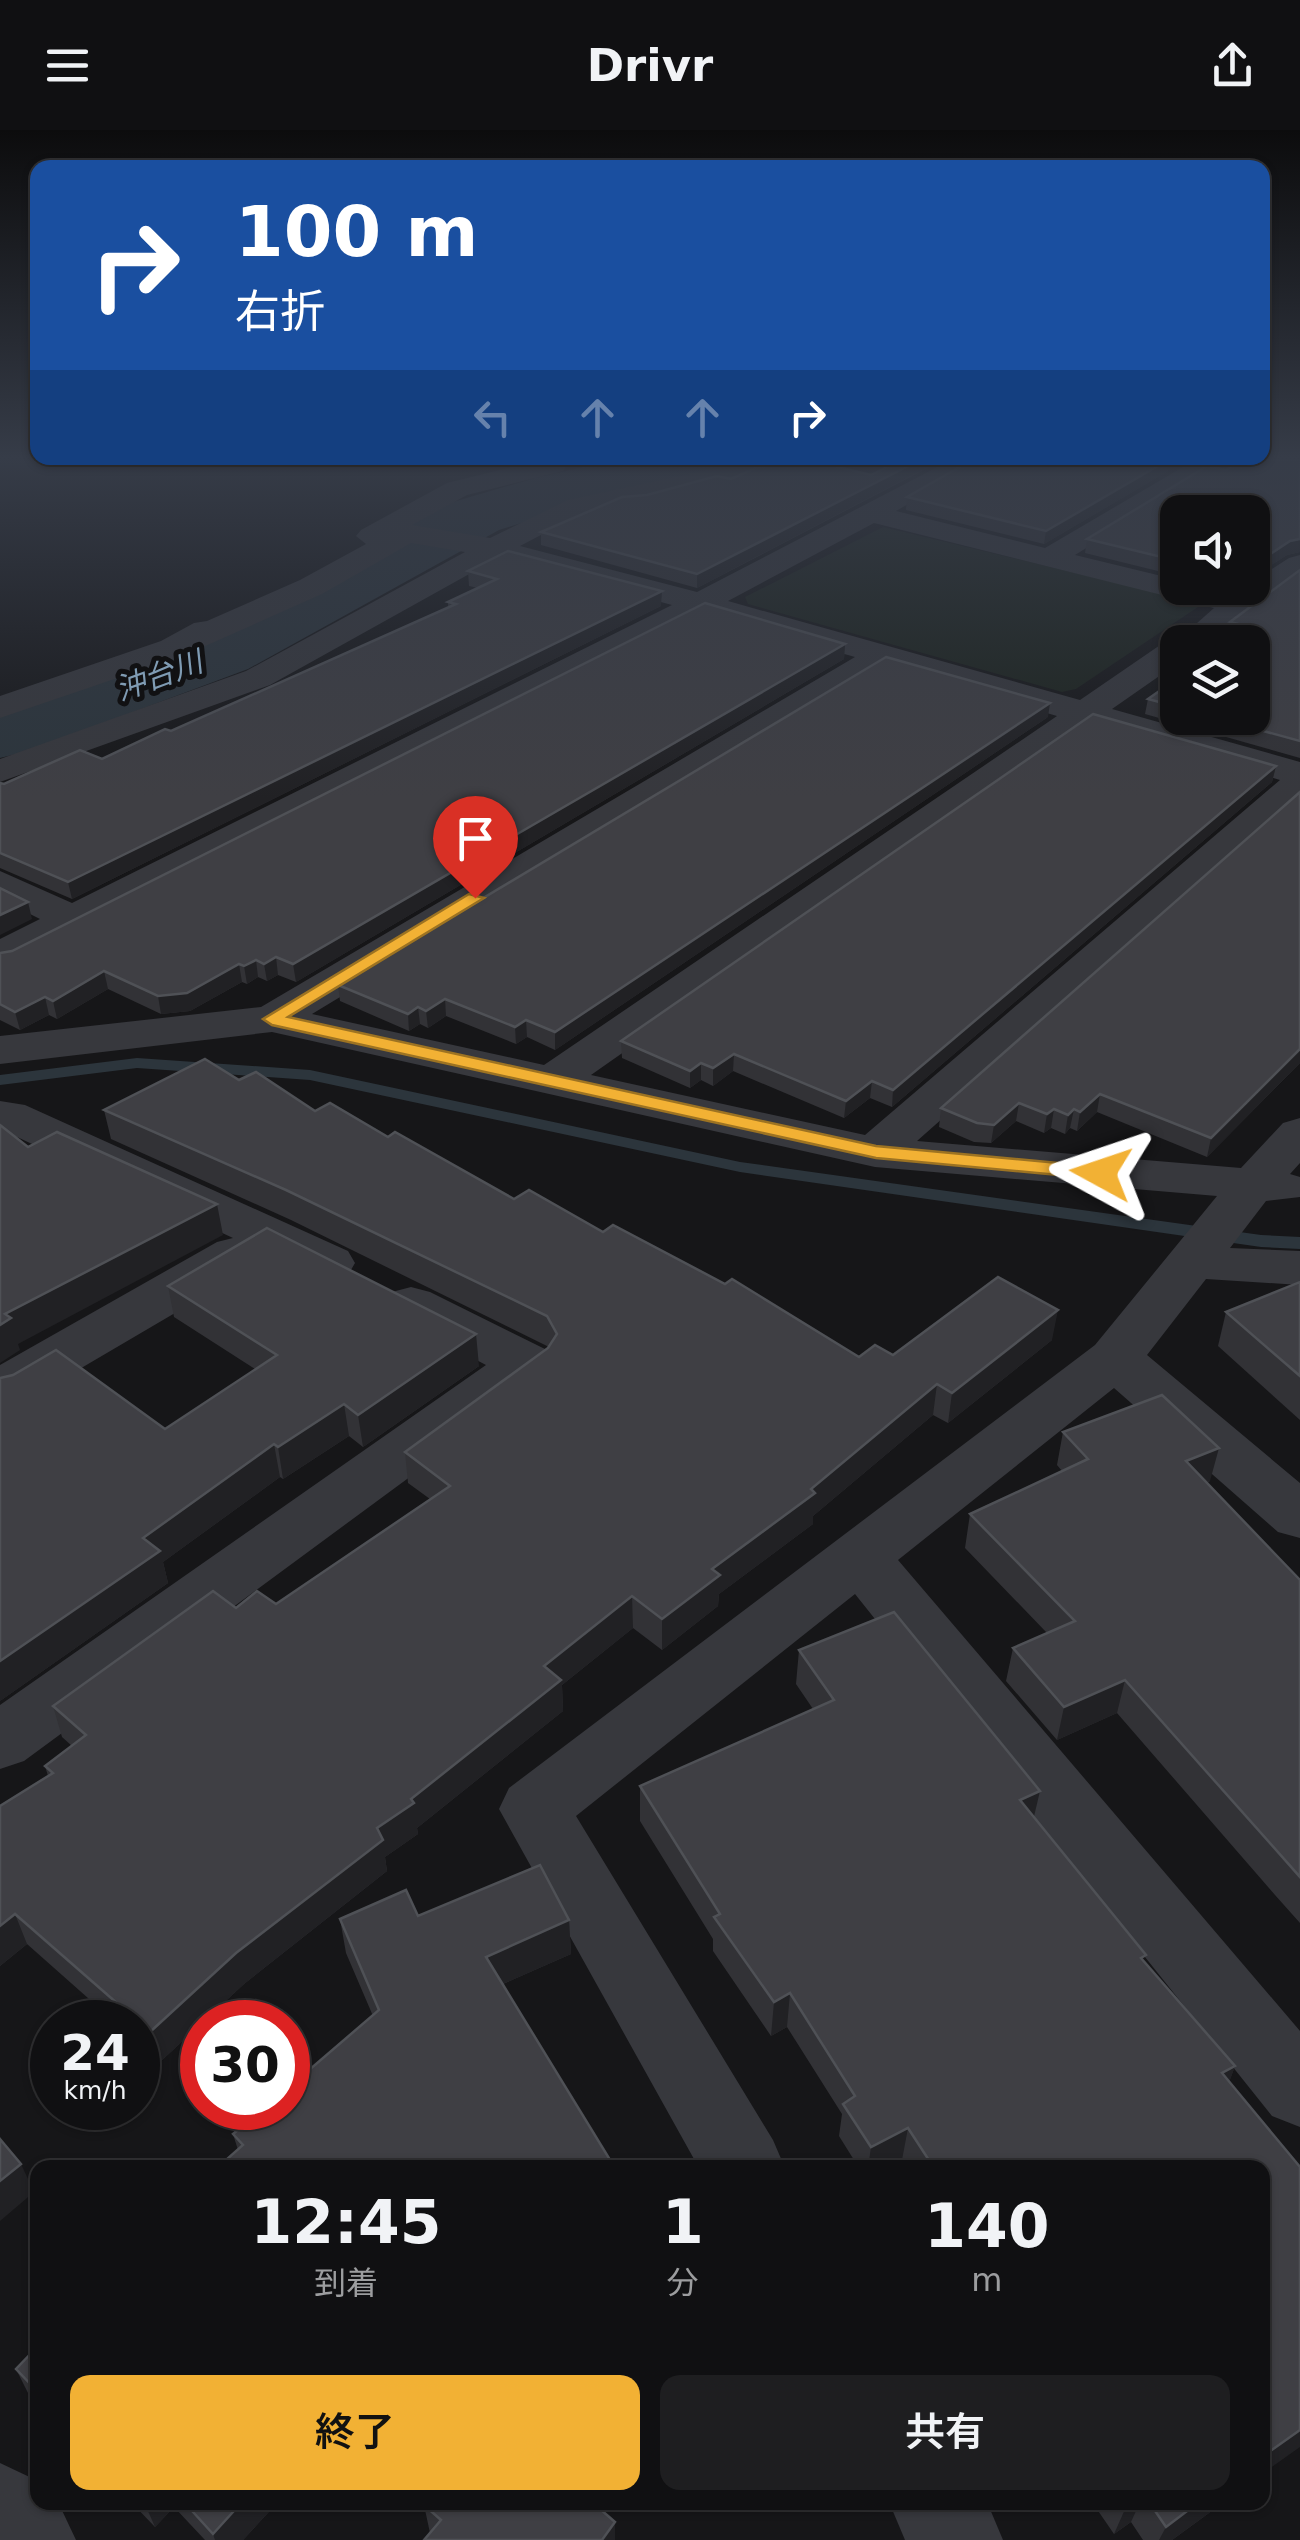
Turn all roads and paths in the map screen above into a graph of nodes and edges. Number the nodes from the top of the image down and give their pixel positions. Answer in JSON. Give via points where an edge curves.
{"nodes":[{"id":1,"x":308,"y":572,"type":"edge"},
{"id":2,"x":339,"y":572,"type":"edge"},
{"id":3,"x":435,"y":572,"type":"edge"},
{"id":4,"x":582,"y":572,"type":"edge"},
{"id":5,"x":760,"y":572,"type":"edge"},
{"id":6,"x":1108,"y":572,"type":"edge"},
{"id":7,"x":1160,"y":585,"type":"edge"},
{"id":8,"x":701,"y":603,"type":"junction"},
{"id":9,"x":1240,"y":605,"type":"edge"},
{"id":10,"x":1211,"y":625,"type":"edge"},
{"id":11,"x":173,"y":648,"type":"junction"},
{"id":12,"x":882,"y":654,"type":"junction"},
{"id":13,"x":1160,"y":660,"type":"edge"},
{"id":14,"x":0,"y":708,"type":"edge"},
{"id":15,"x":1084,"y":712,"type":"junction"},
{"id":16,"x":0,"y":771,"type":"edge"},
{"id":17,"x":1300,"y":774,"type":"edge"},
{"id":18,"x":1300,"y":782,"type":"edge"},
{"id":19,"x":0,"y":883,"type":"edge"},
{"id":20,"x":71,"y":918,"type":"junction"},
{"id":21,"x":0,"y":956,"type":"edge"},
{"id":22,"x":272,"y":1019,"type":"junction"},
{"id":23,"x":0,"y":1050,"type":"edge"},
{"id":24,"x":550,"y":1082,"type":"junction"},
{"id":25,"x":0,"y":1115,"type":"edge"},
{"id":26,"x":1300,"y":1133,"type":"edge"},
{"id":27,"x":876,"y":1152,"type":"junction"},
{"id":28,"x":1276,"y":1187,"type":"edge"},
{"id":29,"x":272,"y":1234,"type":"junction"},
{"id":30,"x":1192,"y":1262,"type":"junction"},
{"id":31,"x":1300,"y":1268,"type":"edge"},
{"id":32,"x":1115,"y":1358,"type":"junction"},
{"id":33,"x":0,"y":1390,"type":"edge"},
{"id":34,"x":1300,"y":1516,"type":"edge"},
{"id":35,"x":859,"y":1556,"type":"junction"},
{"id":36,"x":0,"y":1741,"type":"edge"},
{"id":37,"x":1300,"y":2090,"type":"edge"},
{"id":38,"x":739,"y":2160,"type":"edge"},
{"id":39,"x":0,"y":2508,"type":"edge"},
{"id":40,"x":939,"y":2510,"type":"edge"},
{"id":41,"x":29,"y":2540,"type":"edge"},
{"id":42,"x":956,"y":2540,"type":"edge"}],
"edges":[{"from":1,"to":11,"type":"street"},
{"from":2,"to":11,"type":"street"},
{"from":3,"to":16,"type":"street","via":[[258,678]]},
{"from":4,"to":8,"type":"street"},
{"from":5,"to":8,"type":"street"},
{"from":6,"to":7,"type":"street"},
{"from":8,"to":12,"type":"street"},
{"from":8,"to":20,"type":"street"},
{"from":9,"to":10,"type":"street"},
{"from":11,"to":14,"type":"street"},
{"from":12,"to":15,"type":"street"},
{"from":12,"to":22,"type":"street"},
{"from":13,"to":15,"type":"street"},
{"from":15,"to":17,"type":"street"},
{"from":15,"to":24,"type":"street"},
{"from":18,"to":27,"type":"street"},
{"from":19,"to":20,"type":"street"},
{"from":20,"to":21,"type":"street"},
{"from":22,"to":23,"type":"street"},
{"from":22,"to":24,"type":"street"},
{"from":24,"to":27,"type":"street"},
{"from":25,"to":29,"type":"street"},
{"from":26,"to":28,"type":"street"},
{"from":27,"to":28,"type":"street"},
{"from":28,"to":30,"type":"street"},
{"from":29,"to":33,"type":"street"},
{"from":29,"to":36,"type":"street","via":[[527,1363]]},
{"from":30,"to":31,"type":"street"},
{"from":30,"to":32,"type":"street"},
{"from":32,"to":34,"type":"street"},
{"from":32,"to":35,"type":"street"},
{"from":35,"to":37,"type":"street"},
{"from":35,"to":38,"type":"street","via":[[534,1809]]},
{"from":39,"to":41,"type":"street"},
{"from":40,"to":42,"type":"street"}]}
